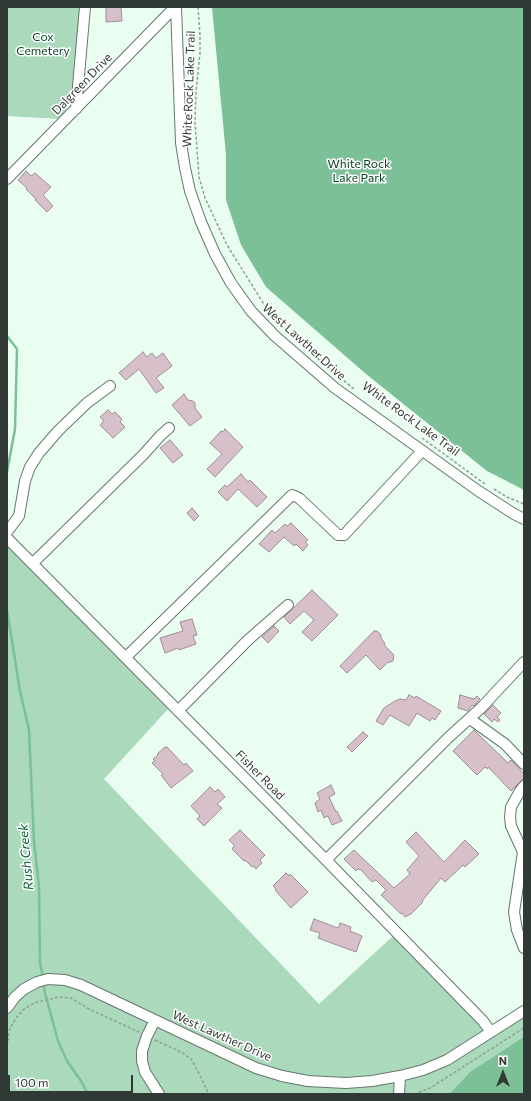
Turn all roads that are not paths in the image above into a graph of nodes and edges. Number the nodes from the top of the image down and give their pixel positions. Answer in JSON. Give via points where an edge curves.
{"nodes":[{"id":1,"x":84,"y":7,"type":"edge"},
{"id":2,"x":176,"y":7,"type":"edge"},
{"id":3,"x":76,"y":109,"type":"junction"},
{"id":4,"x":7,"y":179,"type":"edge"},
{"id":5,"x":110,"y":386,"type":"dead end"},
{"id":6,"x":169,"y":428,"type":"dead end"},
{"id":7,"x":422,"y":452,"type":"junction"},
{"id":8,"x":524,"y":519,"type":"edge"},
{"id":9,"x":7,"y":532,"type":"edge"},
{"id":10,"x":7,"y":538,"type":"edge"},
{"id":11,"x":33,"y":563,"type":"junction"},
{"id":12,"x":288,"y":605,"type":"dead end"},
{"id":13,"x":126,"y":657,"type":"junction"},
{"id":14,"x":524,"y":662,"type":"edge"},
{"id":15,"x":178,"y":711,"type":"junction"},
{"id":16,"x":470,"y":719,"type":"junction"},
{"id":17,"x":524,"y":764,"type":"edge"},
{"id":18,"x":524,"y":786,"type":"edge"},
{"id":19,"x":326,"y":860,"type":"junction"},
{"id":20,"x":524,"y":948,"type":"edge"},
{"id":21,"x":7,"y":1008,"type":"edge"},
{"id":22,"x":524,"y":1012,"type":"edge"},
{"id":23,"x":155,"y":1020,"type":"junction"},
{"id":24,"x":492,"y":1032,"type":"junction"},
{"id":25,"x":400,"y":1076,"type":"junction"},
{"id":26,"x":158,"y":1094,"type":"edge"},
{"id":27,"x":399,"y":1094,"type":"edge"}],
"edges":[{"from":1,"to":3,"type":"street"},
{"from":2,"to":3,"type":"street","name":"Dalgreen Drive"},
{"from":2,"to":7,"type":"street","name":"West Lawther Drive","via":[[181,143],[185,168],[201,222],[231,283],[251,312],[298,357],[335,388]]},
{"from":3,"to":4,"type":"street","name":"Dalgreen Drive"},
{"from":5,"to":9,"type":"street","via":[[87,403],[39,453],[25,481],[19,516]]},
{"from":6,"to":11,"type":"street"},
{"from":7,"to":8,"type":"street","name":"West Lawther Drive"},
{"from":7,"to":13,"type":"street","via":[[344,535],[338,535],[299,498],[292,495]]},
{"from":10,"to":11,"type":"street","name":"Fisher Road"},
{"from":11,"to":13,"type":"street","name":"Fisher Road"},
{"from":12,"to":15,"type":"street","via":[[248,640]]},
{"from":13,"to":15,"type":"street","name":"Fisher Road"},
{"from":14,"to":16,"type":"street"},
{"from":15,"to":19,"type":"street","name":"Fisher Road"},
{"from":16,"to":17,"type":"street","via":[[505,744]]},
{"from":16,"to":19,"type":"street"},
{"from":18,"to":20,"type":"street","via":[[511,807],[510,817],[511,826],[523,852],[514,912]]},
{"from":19,"to":24,"type":"street","name":"Fisher Road"},
{"from":21,"to":23,"type":"street","name":"West Lawther Drive","via":[[24,989],[38,982],[65,980]]},
{"from":22,"to":24,"type":"street","name":"West Lawther Drive"},
{"from":23,"to":25,"type":"street","name":"West Lawther Drive","via":[[256,1068],[282,1076],[308,1081],[346,1083]]},
{"from":23,"to":26,"type":"street","via":[[142,1051],[142,1061],[145,1072]]},
{"from":24,"to":25,"type":"street","name":"West Lawther Drive","via":[[447,1060]]},
{"from":25,"to":27,"type":"street"}]}
